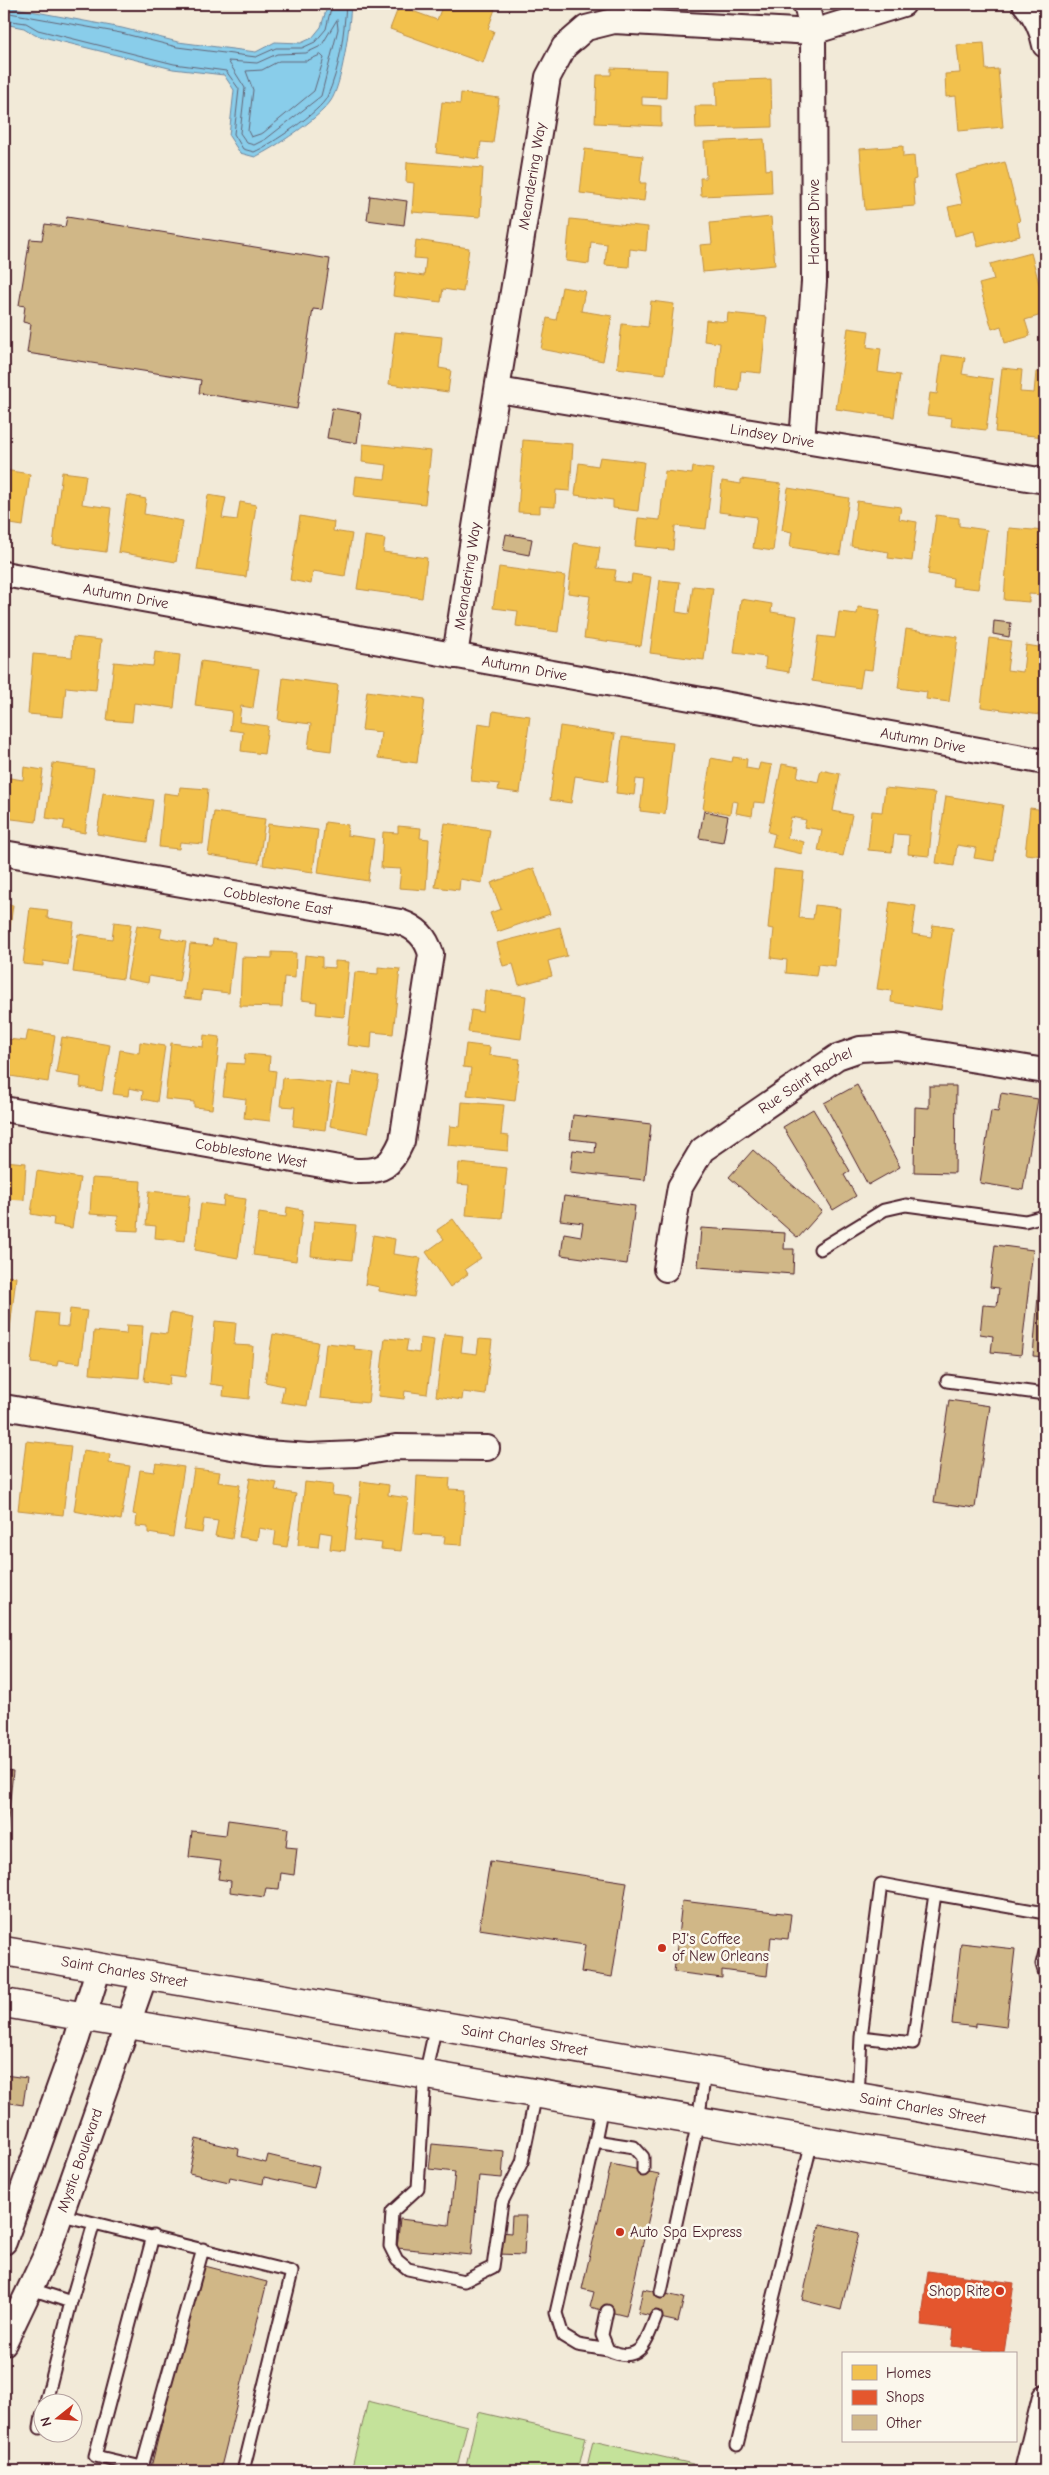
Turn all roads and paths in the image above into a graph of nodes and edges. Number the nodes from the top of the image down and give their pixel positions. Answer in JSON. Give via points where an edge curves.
{"nodes":[{"id":1,"x":806,"y":4,"type":"edge"},
{"id":2,"x":903,"y":4,"type":"edge"},
{"id":3,"x":1025,"y":4,"type":"edge"},
{"id":4,"x":813,"y":32,"type":"junction"},
{"id":5,"x":1045,"y":45,"type":"edge"},
{"id":6,"x":498,"y":390,"type":"junction"},
{"id":7,"x":802,"y":441,"type":"junction"},
{"id":8,"x":1045,"y":481,"type":"edge"},
{"id":9,"x":4,"y":574,"type":"edge"},
{"id":10,"x":455,"y":656,"type":"junction"},
{"id":11,"x":1045,"y":762,"type":"edge"},
{"id":12,"x":4,"y":853,"type":"edge"},
{"id":13,"x":415,"y":1058,"type":"joint"},
{"id":14,"x":1045,"y":1071,"type":"edge"},
{"id":15,"x":4,"y":1109,"type":"edge"},
{"id":16,"x":1045,"y":1216,"type":"edge"},
{"id":17,"x":820,"y":1249,"type":"dead end"},
{"id":18,"x":666,"y":1268,"type":"dead end"},
{"id":19,"x":947,"y":1381,"type":"dead end"},
{"id":20,"x":1045,"y":1394,"type":"edge"},
{"id":21,"x":4,"y":1406,"type":"edge"},
{"id":22,"x":487,"y":1448,"type":"dead end"},
{"id":23,"x":935,"y":1894,"type":"junction"},
{"id":24,"x":1045,"y":1913,"type":"edge"},
{"id":25,"x":4,"y":1951,"type":"edge"},
{"id":26,"x":1045,"y":1952,"type":"edge"},
{"id":27,"x":99,"y":1967,"type":"junction"},
{"id":28,"x":1045,"y":1974,"type":"edge"},
{"id":29,"x":146,"y":1975,"type":"junction"},
{"id":30,"x":4,"y":2004,"type":"edge"},
{"id":31,"x":84,"y":2017,"type":"junction"},
{"id":32,"x":128,"y":2025,"type":"junction"},
{"id":33,"x":436,"y":2025,"type":"junction"},
{"id":34,"x":861,"y":2037,"type":"junction"},
{"id":35,"x":705,"y":2072,"type":"junction"},
{"id":36,"x":425,"y":2076,"type":"junction"},
{"id":37,"x":536,"y":2094,"type":"junction"},
{"id":38,"x":858,"y":2098,"type":"junction"},
{"id":39,"x":602,"y":2106,"type":"junction"},
{"id":40,"x":698,"y":2122,"type":"junction"},
{"id":41,"x":1045,"y":2129,"type":"edge"},
{"id":42,"x":595,"y":2141,"type":"junction"},
{"id":43,"x":812,"y":2141,"type":"junction"},
{"id":44,"x":642,"y":2170,"type":"dead end"},
{"id":45,"x":1045,"y":2181,"type":"edge"},
{"id":46,"x":62,"y":2215,"type":"junction"},
{"id":47,"x":94,"y":2223,"type":"junction"},
{"id":48,"x":153,"y":2236,"type":"junction"},
{"id":49,"x":4,"y":2242,"type":"edge"},
{"id":50,"x":203,"y":2249,"type":"junction"},
{"id":51,"x":31,"y":2289,"type":"junction"},
{"id":52,"x":661,"y":2292,"type":"dead end"},
{"id":53,"x":71,"y":2302,"type":"junction"},
{"id":54,"x":607,"y":2311,"type":"dead end"},
{"id":55,"x":656,"y":2317,"type":"dead end"},
{"id":56,"x":4,"y":2343,"type":"edge"},
{"id":57,"x":608,"y":2350,"type":"junction"},
{"id":58,"x":48,"y":2392,"type":"edge"},
{"id":59,"x":1045,"y":2397,"type":"edge"},
{"id":60,"x":737,"y":2445,"type":"dead end"},
{"id":61,"x":243,"y":2471,"type":"edge"},
{"id":62,"x":1027,"y":2471,"type":"edge"}],
"edges":[{"from":1,"to":4,"type":"street","name":"Harvest Drive"},
{"from":2,"to":4,"type":"street","name":"Meandering Way"},
{"from":3,"to":5,"type":"street","via":[[1036,19]]},
{"from":4,"to":6,"type":"street","name":"Meandering Way","via":[[614,21],[586,28],[564,47],[548,77]]},
{"from":4,"to":7,"type":"street","name":"Harvest Drive","via":[[814,282]]},
{"from":6,"to":7,"type":"street","name":"Lindsey Drive"},
{"from":6,"to":10,"type":"street","name":"Meandering Way"},
{"from":7,"to":8,"type":"street","name":"Lindsey Drive"},
{"from":9,"to":10,"type":"street","name":"Autumn Drive"},
{"from":10,"to":11,"type":"street","name":"Autumn Drive"},
{"from":12,"to":13,"type":"street","name":"Cobblestone East","via":[[411,926],[421,934],[431,954]]},
{"from":13,"to":15,"type":"street","name":"Cobblestone West","via":[[402,1141],[395,1158],[373,1171],[346,1169]]},
{"from":14,"to":18,"type":"street","name":"Rue Saint Rachel","via":[[895,1047],[860,1049],[837,1057],[702,1150],[680,1187]]},
{"from":16,"to":17,"type":"lane","via":[[1025,1220],[906,1205],[884,1210]]},
{"from":19,"to":20,"type":"lane"},
{"from":21,"to":22,"type":"street","via":[[266,1453],[308,1456],[356,1454],[396,1447]]},
{"from":23,"to":24,"type":"lane"},
{"from":23,"to":34,"type":"lane","via":[[913,2043]]},
{"from":23,"to":34,"type":"lane","via":[[882,1884]]},
{"from":25,"to":27,"type":"street","name":"Saint Charles Street"},
{"from":26,"to":28,"type":"lane","via":[[1042,1964]]},
{"from":27,"to":29,"type":"street","name":"Saint Charles Street"},
{"from":27,"to":31,"type":"street"},
{"from":29,"to":32,"type":"street","name":"Mystic Boulevard"},
{"from":29,"to":33,"type":"street","name":"Saint Charles Street"},
{"from":30,"to":31,"type":"street"},
{"from":31,"to":32,"type":"street"},
{"from":31,"to":49,"type":"street"},
{"from":32,"to":36,"type":"street"},
{"from":32,"to":46,"type":"street","name":"Mystic Boulevard"},
{"from":33,"to":35,"type":"street","name":"Saint Charles Street"},
{"from":33,"to":36,"type":"lane"},
{"from":34,"to":38,"type":"lane"},
{"from":35,"to":38,"type":"street","name":"Saint Charles Street"},
{"from":35,"to":40,"type":"lane"},
{"from":36,"to":37,"type":"street"},
{"from":36,"to":37,"type":"lane","via":[[418,2188],[392,2212],[390,2246],[403,2265],[426,2275],[464,2280],[493,2267],[502,2202],[522,2162]]},
{"from":37,"to":39,"type":"street"},
{"from":38,"to":41,"type":"street","name":"Saint Charles Street"},
{"from":39,"to":40,"type":"street"},
{"from":39,"to":42,"type":"lane"},
{"from":40,"to":43,"type":"street"},
{"from":40,"to":52,"type":"lane"},
{"from":42,"to":44,"type":"lane","via":[[634,2147],[643,2157]]},
{"from":42,"to":57,"type":"lane","via":[[556,2313],[563,2336],[578,2345]]},
{"from":43,"to":45,"type":"street"},
{"from":43,"to":60,"type":"lane"},
{"from":46,"to":47,"type":"lane"},
{"from":46,"to":51,"type":"street","name":"Mystic Boulevard"},
{"from":47,"to":48,"type":"lane"},
{"from":47,"to":53,"type":"lane"},
{"from":48,"to":50,"type":"lane"},
{"from":48,"to":50,"type":"lane","via":[[95,2456],[142,2467]]},
{"from":50,"to":61,"type":"lane","via":[[292,2272]]},
{"from":51,"to":53,"type":"lane"},
{"from":51,"to":56,"type":"street","name":"Mystic Boulevard"},
{"from":53,"to":58,"type":"lane"},
{"from":54,"to":57,"type":"lane","via":[[602,2335]]},
{"from":55,"to":57,"type":"lane","via":[[645,2344],[631,2354]]},
{"from":59,"to":62,"type":"street"}]}
